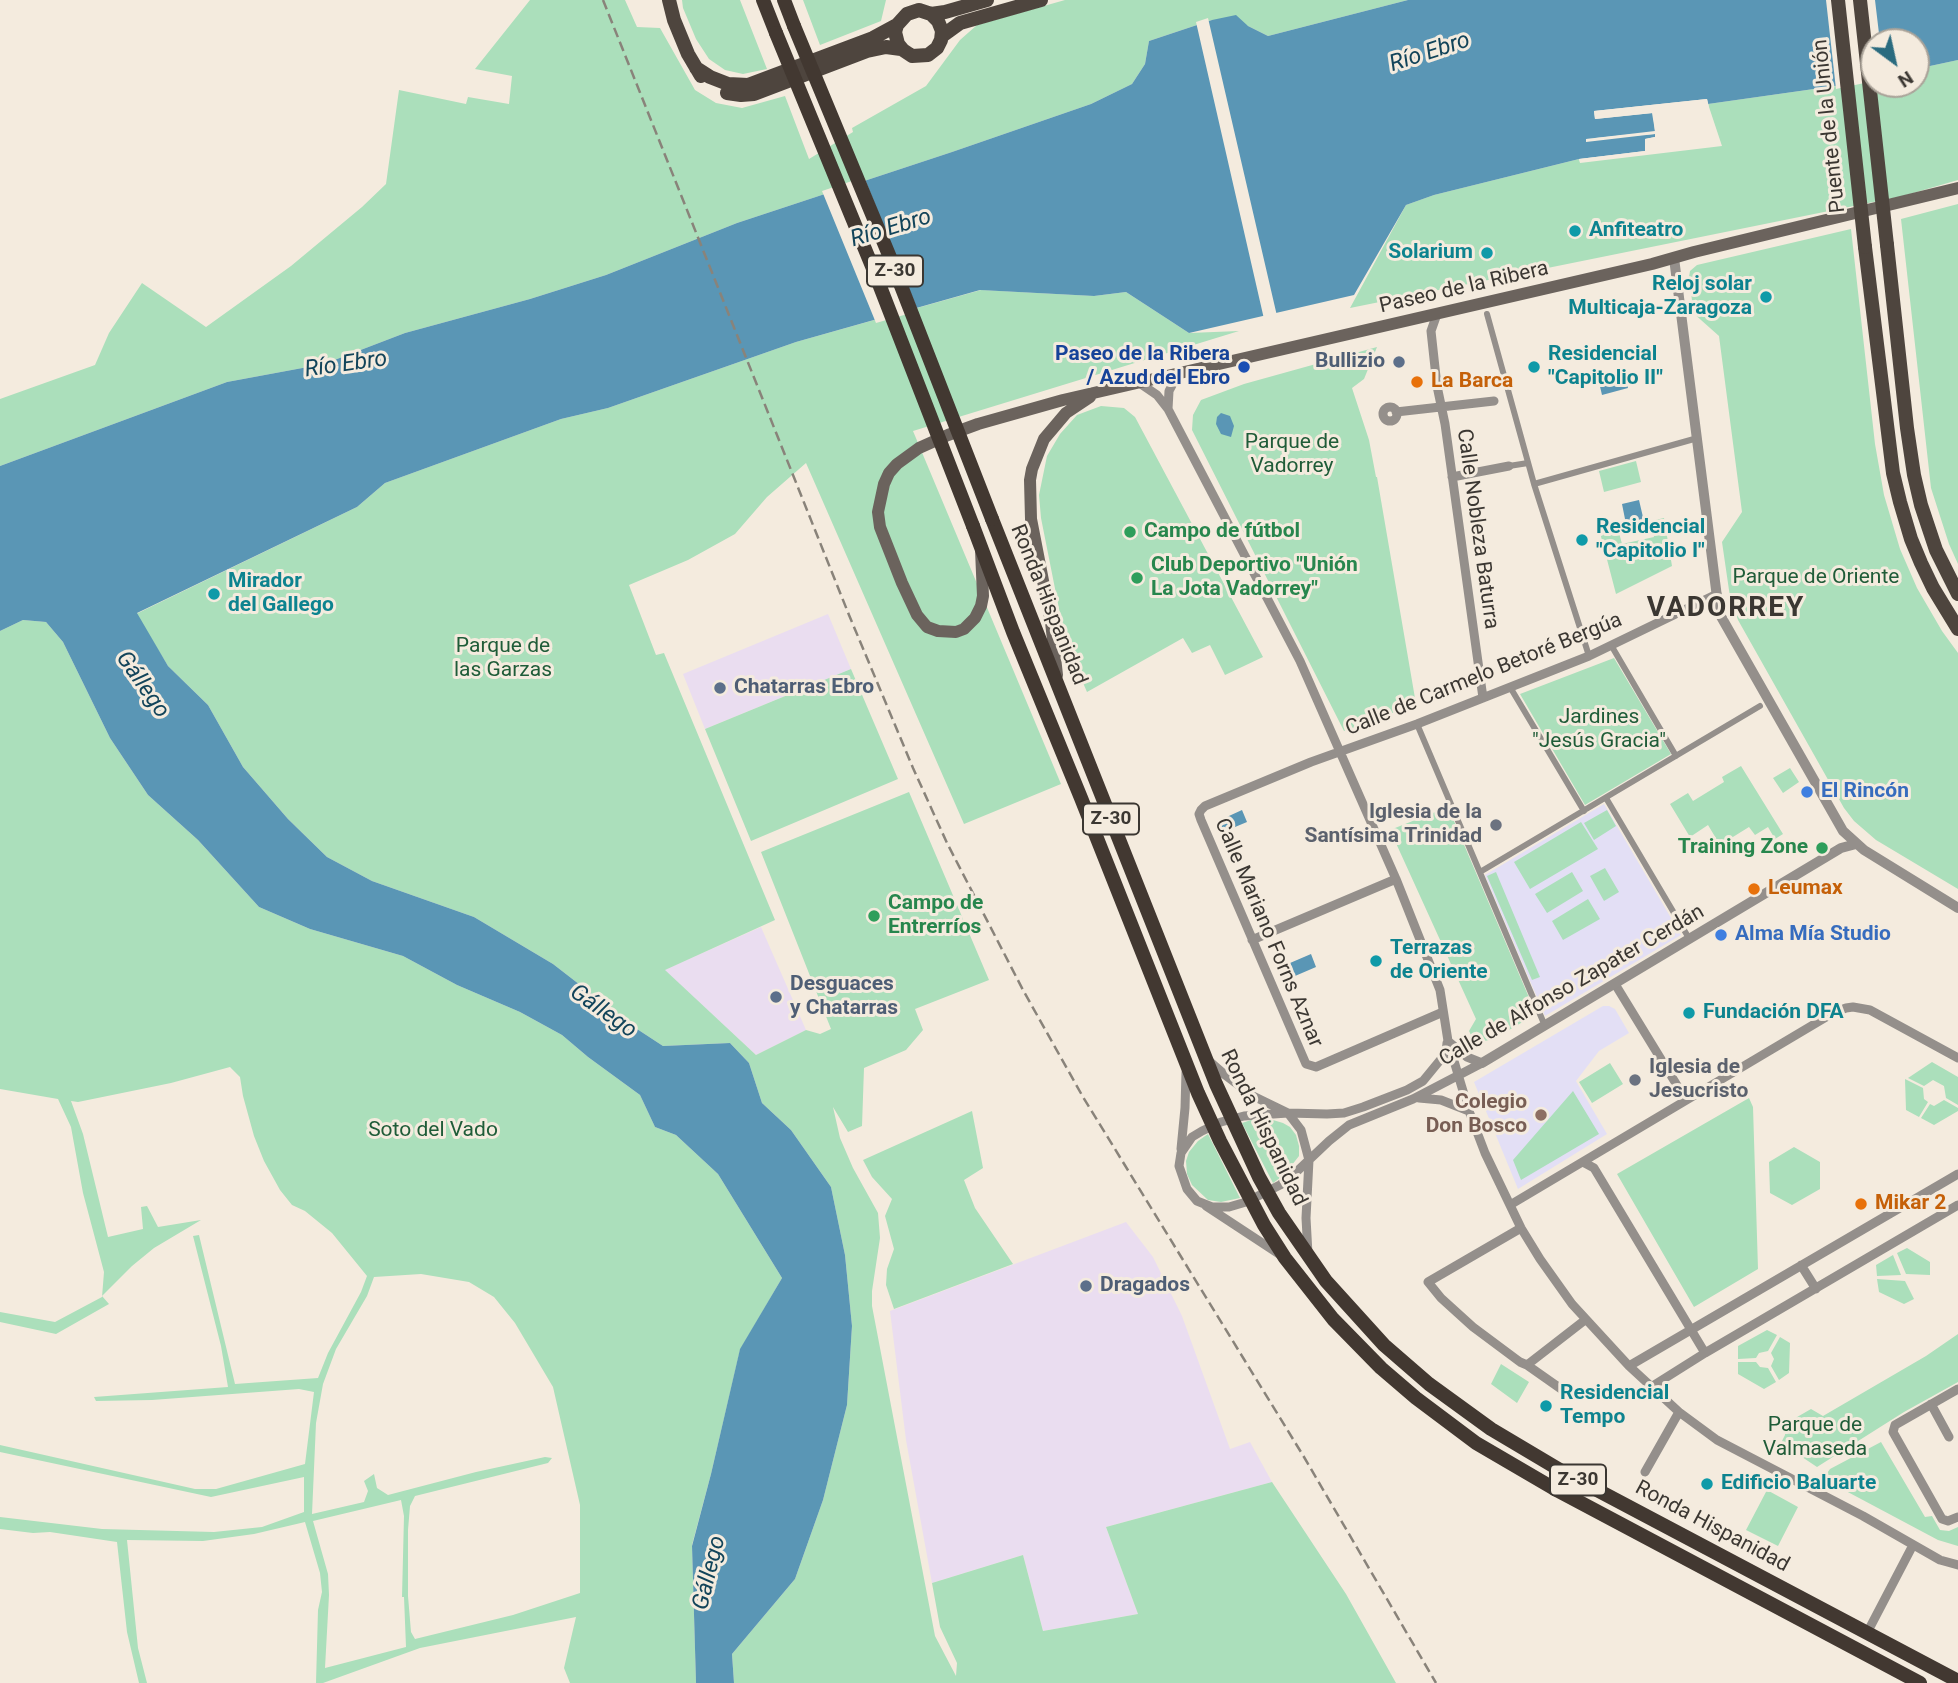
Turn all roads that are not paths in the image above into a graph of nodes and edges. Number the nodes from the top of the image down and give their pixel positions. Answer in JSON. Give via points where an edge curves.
{"nodes":[{"id":1,"x":669,"y":0,"type":"edge"},
{"id":2,"x":784,"y":0,"type":"edge"},
{"id":3,"x":900,"y":0,"type":"edge"},
{"id":4,"x":914,"y":0,"type":"edge"},
{"id":5,"x":987,"y":0,"type":"edge"},
{"id":6,"x":1041,"y":0,"type":"edge"},
{"id":7,"x":1838,"y":0,"type":"edge"},
{"id":8,"x":1860,"y":0,"type":"edge"},
{"id":9,"x":764,"y":3,"type":"edge"},
{"id":10,"x":928,"y":13,"type":"junction"},
{"id":11,"x":897,"y":24,"type":"junction"},
{"id":12,"x":942,"y":36,"type":"junction"},
{"id":13,"x":901,"y":49,"type":"junction"},
{"id":14,"x":696,"y":68,"type":"junction"},
{"id":15,"x":1958,"y":188,"type":"edge"},
{"id":16,"x":1674,"y":258,"type":"junction"},
{"id":17,"x":1437,"y":314,"type":"junction"},
{"id":18,"x":1487,"y":314,"type":"dead end"},
{"id":19,"x":1419,"y":318,"type":"junction"},
{"id":20,"x":1431,"y":331,"type":"junction"},
{"id":21,"x":1178,"y":374,"type":"junction"},
{"id":22,"x":1138,"y":382,"type":"junction"},
{"id":23,"x":1100,"y":391,"type":"junction"},
{"id":24,"x":1511,"y":399,"type":"junction"},
{"id":25,"x":1494,"y":401,"type":"joint"},
{"id":26,"x":1441,"y":407,"type":"junction"},
{"id":27,"x":1168,"y":409,"type":"junction"},
{"id":28,"x":1396,"y":412,"type":"dead end"},
{"id":29,"x":1693,"y":439,"type":"dead end"},
{"id":30,"x":1528,"y":463,"type":"junction"},
{"id":31,"x":1509,"y":466,"type":"joint"},
{"id":32,"x":1452,"y":477,"type":"junction"},
{"id":33,"x":1534,"y":484,"type":"junction"},
{"id":34,"x":981,"y":546,"type":"junction"},
{"id":35,"x":1717,"y":594,"type":"junction"},
{"id":36,"x":1958,"y":594,"type":"edge"},
{"id":37,"x":1958,"y":629,"type":"edge"},
{"id":38,"x":1611,"y":645,"type":"junction"},
{"id":39,"x":1589,"y":656,"type":"junction"},
{"id":40,"x":1510,"y":687,"type":"junction"},
{"id":41,"x":1058,"y":688,"type":"junction"},
{"id":42,"x":1483,"y":698,"type":"junction"},
{"id":43,"x":1760,"y":706,"type":"dead end"},
{"id":44,"x":1417,"y":724,"type":"junction"},
{"id":45,"x":1340,"y":751,"type":"junction"},
{"id":46,"x":1676,"y":756,"type":"junction"},
{"id":47,"x":1606,"y":798,"type":"junction"},
{"id":48,"x":1584,"y":811,"type":"junction"},
{"id":49,"x":1199,"y":814,"type":"joint"},
{"id":50,"x":1856,"y":845,"type":"junction"},
{"id":51,"x":1480,"y":872,"type":"junction"},
{"id":52,"x":1396,"y":879,"type":"junction"},
{"id":53,"x":1958,"y":908,"type":"edge"},
{"id":54,"x":1252,"y":940,"type":"junction"},
{"id":55,"x":1689,"y":940,"type":"junction"},
{"id":56,"x":1615,"y":984,"type":"junction"},
{"id":57,"x":1443,"y":1012,"type":"junction"},
{"id":58,"x":1545,"y":1026,"type":"junction"},
{"id":59,"x":1448,"y":1041,"type":"junction"},
{"id":60,"x":1205,"y":1056,"type":"junction"},
{"id":61,"x":1958,"y":1058,"type":"edge"},
{"id":62,"x":1186,"y":1063,"type":"junction"},
{"id":63,"x":1482,"y":1063,"type":"junction"},
{"id":64,"x":1458,"y":1076,"type":"junction"},
{"id":65,"x":1413,"y":1099,"type":"junction"},
{"id":66,"x":1686,"y":1100,"type":"junction"},
{"id":67,"x":1469,"y":1111,"type":"junction"},
{"id":68,"x":1288,"y":1113,"type":"junction"},
{"id":69,"x":1232,"y":1119,"type":"junction"},
{"id":70,"x":1213,"y":1125,"type":"junction"},
{"id":71,"x":1181,"y":1153,"type":"junction"},
{"id":72,"x":1309,"y":1160,"type":"junction"},
{"id":73,"x":1583,"y":1162,"type":"junction"},
{"id":74,"x":1958,"y":1174,"type":"edge"},
{"id":75,"x":1267,"y":1192,"type":"junction"},
{"id":76,"x":1250,"y":1200,"type":"junction"},
{"id":77,"x":1205,"y":1205,"type":"junction"},
{"id":78,"x":1510,"y":1205,"type":"junction"},
{"id":79,"x":1958,"y":1205,"type":"edge"},
{"id":80,"x":1521,"y":1228,"type":"junction"},
{"id":81,"x":1308,"y":1255,"type":"junction"},
{"id":82,"x":1285,"y":1258,"type":"junction"},
{"id":83,"x":1801,"y":1265,"type":"junction"},
{"id":84,"x":1816,"y":1289,"type":"junction"},
{"id":85,"x":1585,"y":1320,"type":"junction"},
{"id":86,"x":1692,"y":1329,"type":"junction"},
{"id":87,"x":1705,"y":1353,"type":"junction"},
{"id":88,"x":1527,"y":1365,"type":"junction"},
{"id":89,"x":1629,"y":1366,"type":"junction"},
{"id":90,"x":1651,"y":1387,"type":"junction"},
{"id":91,"x":1958,"y":1389,"type":"edge"},
{"id":92,"x":1564,"y":1391,"type":"dead end"},
{"id":93,"x":1931,"y":1405,"type":"junction"},
{"id":94,"x":1679,"y":1412,"type":"junction"},
{"id":95,"x":1949,"y":1437,"type":"dead end"},
{"id":96,"x":1645,"y":1472,"type":"dead end"},
{"id":97,"x":1958,"y":1517,"type":"edge"},
{"id":98,"x":1913,"y":1545,"type":"junction"},
{"id":99,"x":1958,"y":1565,"type":"edge"},
{"id":100,"x":1867,"y":1633,"type":"junction"},
{"id":101,"x":1958,"y":1681,"type":"edge"},
{"id":102,"x":1920,"y":1683,"type":"edge"}],
"edges":[{"from":1,"to":14,"type":"main road"},
{"from":2,"to":41,"type":"highway","name":"Ronda Hispanidad","number":"Z-30","bridge":true},
{"from":3,"to":11,"type":"main road"},
{"from":4,"to":10,"type":"main road"},
{"from":5,"to":10,"type":"main road"},
{"from":6,"to":12,"type":"main road","via":[[960,23]]},
{"from":7,"to":37,"type":"main road","name":"Puente de la Unión","bridge":true,"via":[[1900,502],[1921,563]]},
{"from":8,"to":36,"type":"main road","name":"Puente de la Unión","bridge":true,"via":[[1914,475],[1936,550]]},
{"from":9,"to":34,"type":"highway","name":"Ronda Hispanidad","number":"Z-30","bridge":true},
{"from":10,"to":11,"type":"main road","via":[[906,14]]},
{"from":10,"to":12,"type":"main road","via":[[938,21]]},
{"from":11,"to":13,"type":"main road"},
{"from":11,"to":14,"type":"main road","via":[[863,42],[748,85],[728,84]]},
{"from":12,"to":13,"type":"main road","via":[[928,55],[912,56]]},
{"from":13,"to":14,"type":"main road","via":[[867,51],[749,95],[716,88]]},
{"from":15,"to":16,"type":"main road","name":"Paseo de la Ribera"},
{"from":16,"to":17,"type":"main road","name":"Paseo de la Ribera"},
{"from":16,"to":35,"type":"street"},
{"from":17,"to":19,"type":"main road","name":"Paseo de la Ribera"},
{"from":17,"to":20,"type":"street","name":"Calle Nobleza Baturra"},
{"from":18,"to":24,"type":"street"},
{"from":19,"to":20,"type":"street"},
{"from":19,"to":21,"type":"main road","name":"Paseo de la Ribera"},
{"from":20,"to":26,"type":"street","name":"Calle Nobleza Baturra"},
{"from":21,"to":22,"type":"main road","name":"Paseo de la Ribera"},
{"from":21,"to":27,"type":"street","via":[[1169,391]]},
{"from":22,"to":23,"type":"main road","name":"Paseo de la Ribera"},
{"from":22,"to":27,"type":"street"},
{"from":23,"to":34,"type":"main road","name":"Paseo de la Ribera","via":[[948,435],[907,456],[889,474],[879,502],[880,527],[917,615],[928,627],[956,632],[975,618],[983,596]]},
{"from":23,"to":41,"type":"main road","via":[[1055,424],[1041,446],[1030,480],[1031,519]]},
{"from":24,"to":25,"type":"street"},
{"from":24,"to":30,"type":"street"},
{"from":25,"to":26,"type":"street","name":"Calle Nobleza Baturra"},
{"from":26,"to":28,"type":"street","name":"Calle Nobleza Baturra"},
{"from":26,"to":32,"type":"street","name":"Calle Nobleza Baturra"},
{"from":27,"to":45,"type":"street","via":[[1294,649]]},
{"from":29,"to":33,"type":"street"},
{"from":30,"to":31,"type":"street"},
{"from":30,"to":33,"type":"street"},
{"from":31,"to":32,"type":"street"},
{"from":32,"to":42,"type":"street","name":"Calle Nobleza Baturra"},
{"from":33,"to":39,"type":"street"},
{"from":34,"to":62,"type":"highway","name":"Ronda Hispanidad","number":"Z-30"},
{"from":35,"to":38,"type":"street","name":"Calle de Carmelo Betoré Bergúa"},
{"from":35,"to":50,"type":"street","via":[[1719,613],[1836,821]]},
{"from":38,"to":39,"type":"street","name":"Calle de Carmelo Betoré Bergúa"},
{"from":38,"to":46,"type":"street"},
{"from":39,"to":40,"type":"street","name":"Calle de Carmelo Betoré Bergúa"},
{"from":40,"to":42,"type":"street","name":"Calle de Carmelo Betoré Bergúa"},
{"from":40,"to":48,"type":"street"},
{"from":41,"to":60,"type":"highway","name":"Ronda Hispanidad","number":"Z-30"},
{"from":42,"to":44,"type":"street","name":"Calle de Carmelo Betoré Bergúa"},
{"from":43,"to":46,"type":"street"},
{"from":44,"to":45,"type":"street","name":"Calle de Carmelo Betoré Bergúa"},
{"from":44,"to":51,"type":"street"},
{"from":45,"to":49,"type":"street","name":"Calle de Carmelo Betoré Bergúa","via":[[1205,806]]},
{"from":45,"to":52,"type":"street"},
{"from":46,"to":47,"type":"street"},
{"from":47,"to":48,"type":"street"},
{"from":47,"to":55,"type":"street"},
{"from":48,"to":51,"type":"street"},
{"from":49,"to":54,"type":"street","name":"Calle Mariano Forns Aznar"},
{"from":50,"to":53,"type":"street"},
{"from":50,"to":55,"type":"street","name":"Calle de Alfonso Zapater Cerdán","via":[[1841,848]]},
{"from":51,"to":58,"type":"street"},
{"from":52,"to":54,"type":"street"},
{"from":52,"to":57,"type":"street","via":[[1440,990]]},
{"from":54,"to":57,"type":"street","name":"Calle Mariano Forns Aznar","via":[[1310,1067]]},
{"from":55,"to":56,"type":"street","name":"Calle de Alfonso Zapater Cerdán"},
{"from":56,"to":58,"type":"street","name":"Calle de Alfonso Zapater Cerdán"},
{"from":56,"to":66,"type":"street"},
{"from":57,"to":59,"type":"street"},
{"from":58,"to":63,"type":"street","name":"Calle de Alfonso Zapater Cerdán"},
{"from":59,"to":63,"type":"street"},
{"from":59,"to":64,"type":"street"},
{"from":59,"to":68,"type":"street","via":[[1431,1073],[1407,1090],[1344,1113]]},
{"from":60,"to":68,"type":"street","via":[[1254,1096]]},
{"from":60,"to":69,"type":"highway","name":"Ronda Hispanidad","number":"Z-30"},
{"from":61,"to":66,"type":"street","via":[[1870,1010],[1846,1008]]},
{"from":62,"to":70,"type":"highway","name":"Ronda Hispanidad","number":"Z-30"},
{"from":62,"to":71,"type":"street"},
{"from":63,"to":64,"type":"street","name":"Calle de Alfonso Zapater Cerdán"},
{"from":64,"to":65,"type":"street","name":"Calle de Alfonso Zapater Cerdán"},
{"from":64,"to":67,"type":"street"},
{"from":65,"to":67,"type":"street","via":[[1441,1100]]},
{"from":65,"to":72,"type":"street","name":"Calle de Alfonso Zapater Cerdán","via":[[1349,1125]]},
{"from":66,"to":73,"type":"street"},
{"from":67,"to":78,"type":"street"},
{"from":68,"to":69,"type":"street"},
{"from":68,"to":72,"type":"street","via":[[1301,1130]]},
{"from":69,"to":70,"type":"street"},
{"from":69,"to":75,"type":"highway","name":"Ronda Hispanidad","number":"Z-30"},
{"from":70,"to":71,"type":"street","via":[[1192,1138]]},
{"from":70,"to":76,"type":"highway","name":"Ronda Hispanidad","number":"Z-30"},
{"from":71,"to":77,"type":"street","via":[[1184,1183]]},
{"from":72,"to":75,"type":"street","name":"Calle de Alfonso Zapater Cerdán"},
{"from":72,"to":81,"type":"street"},
{"from":73,"to":78,"type":"street"},
{"from":73,"to":86,"type":"street","via":[[1594,1168]]},
{"from":74,"to":83,"type":"street"},
{"from":75,"to":76,"type":"street","name":"Calle de Alfonso Zapater Cerdán"},
{"from":75,"to":81,"type":"highway","name":"Ronda Hispanidad","number":"Z-30"},
{"from":76,"to":77,"type":"street","name":"Calle de Alfonso Zapater Cerdán","via":[[1221,1208]]},
{"from":76,"to":82,"type":"highway","name":"Ronda Hispanidad","number":"Z-30"},
{"from":77,"to":82,"type":"street"},
{"from":78,"to":80,"type":"street"},
{"from":79,"to":84,"type":"street"},
{"from":80,"to":85,"type":"street"},
{"from":80,"to":88,"type":"street","via":[[1428,1282],[1466,1321]]},
{"from":81,"to":100,"type":"highway","name":"Ronda Hispanidad","number":"Z-30","via":[[1384,1345],[1492,1429],[1565,1473]]},
{"from":82,"to":102,"type":"highway","name":"Ronda Hispanidad","number":"Z-30","via":[[1333,1319],[1381,1368],[1476,1443]]},
{"from":83,"to":84,"type":"street"},
{"from":83,"to":86,"type":"street"},
{"from":84,"to":87,"type":"street"},
{"from":85,"to":88,"type":"street"},
{"from":85,"to":89,"type":"street"},
{"from":86,"to":87,"type":"street"},
{"from":86,"to":89,"type":"street"},
{"from":87,"to":90,"type":"street"},
{"from":88,"to":92,"type":"street"},
{"from":89,"to":90,"type":"street"},
{"from":90,"to":94,"type":"street"},
{"from":91,"to":93,"type":"street"},
{"from":93,"to":95,"type":"street"},
{"from":93,"to":97,"type":"street","via":[[1895,1425],[1894,1432],[1942,1519]]},
{"from":94,"to":96,"type":"street"},
{"from":94,"to":98,"type":"street","via":[[1717,1440]]},
{"from":98,"to":99,"type":"street"},
{"from":98,"to":100,"type":"street"},
{"from":100,"to":101,"type":"highway","name":"Ronda Hispanidad","number":"Z-30"}]}
